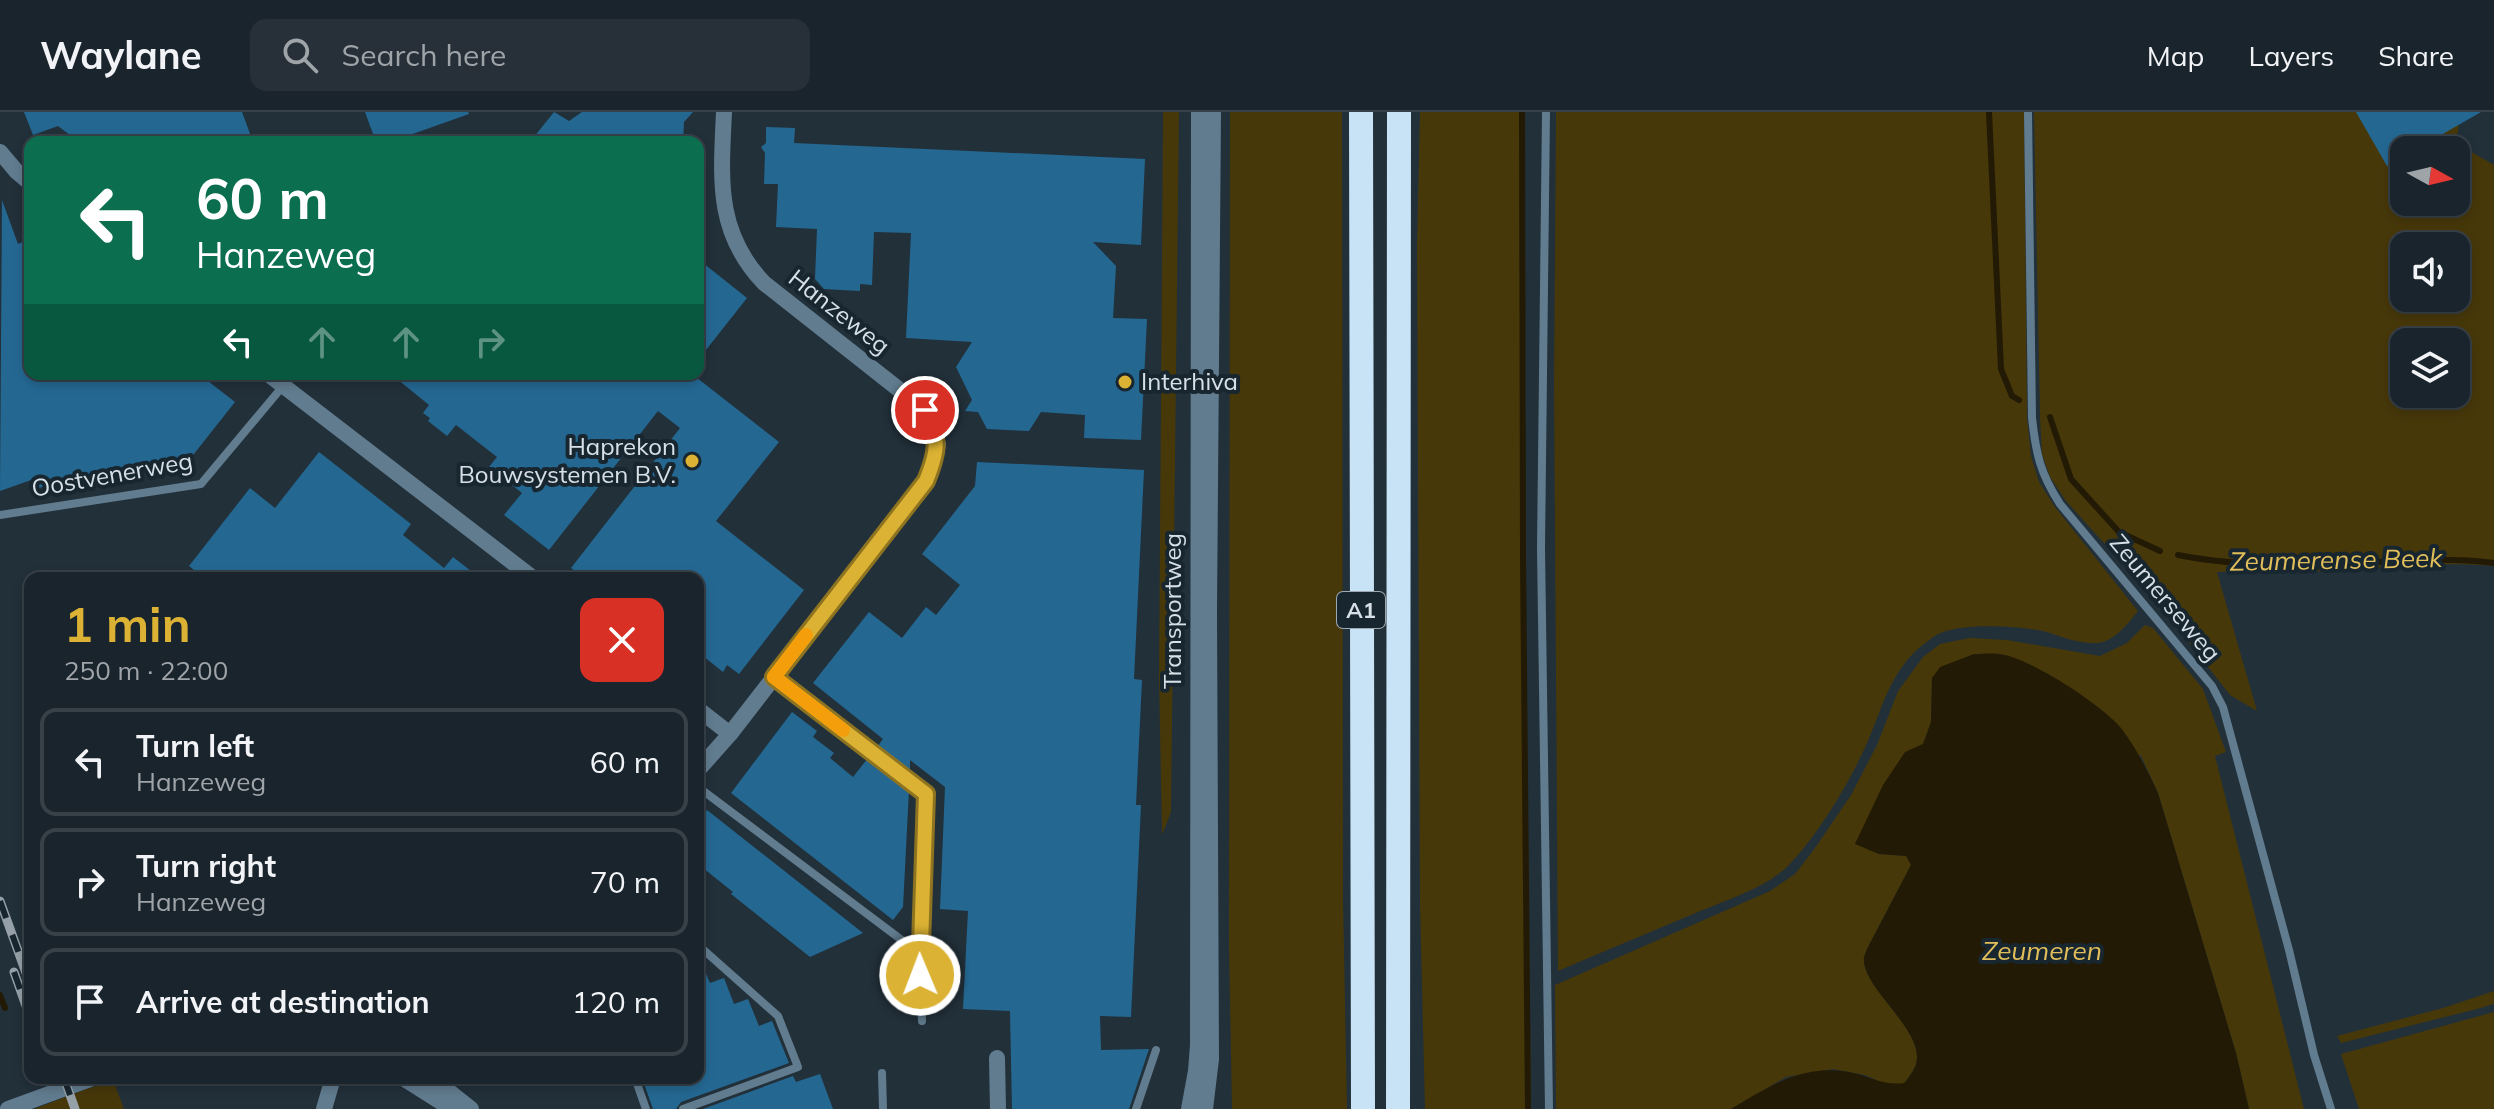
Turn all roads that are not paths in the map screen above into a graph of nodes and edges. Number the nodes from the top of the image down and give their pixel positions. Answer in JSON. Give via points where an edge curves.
{"nodes":[{"id":1,"x":724,"y":112,"type":"edge"},
{"id":2,"x":1199,"y":112,"type":"edge"},
{"id":3,"x":1213,"y":112,"type":"edge"},
{"id":4,"x":1361,"y":112,"type":"edge"},
{"id":5,"x":1399,"y":112,"type":"edge"},
{"id":6,"x":1546,"y":112,"type":"edge"},
{"id":7,"x":2028,"y":112,"type":"edge"},
{"id":8,"x":0,"y":152,"type":"edge"},
{"id":9,"x":24,"y":178,"type":"edge"},
{"id":10,"x":276,"y":380,"type":"edge"},
{"id":11,"x":283,"y":386,"type":"junction"},
{"id":12,"x":0,"y":515,"type":"edge"},
{"id":13,"x":525,"y":572,"type":"edge"},
{"id":14,"x":774,"y":677,"type":"junction"},
{"id":15,"x":704,"y":714,"type":"edge"},
{"id":16,"x":730,"y":734,"type":"junction"},
{"id":17,"x":704,"y":763,"type":"edge"},
{"id":18,"x":704,"y":792,"type":"edge"},
{"id":19,"x":704,"y":950,"type":"edge"},
{"id":20,"x":919,"y":953,"type":"junction"},
{"id":21,"x":922,"y":1021,"type":"dead end"},
{"id":22,"x":1156,"y":1050,"type":"dead end"},
{"id":23,"x":997,"y":1058,"type":"dead end"},
{"id":24,"x":882,"y":1073,"type":"dead end"},
{"id":25,"x":44,"y":1084,"type":"edge"},
{"id":26,"x":77,"y":1084,"type":"edge"},
{"id":27,"x":331,"y":1084,"type":"edge"},
{"id":28,"x":412,"y":1084,"type":"edge"},
{"id":29,"x":440,"y":1084,"type":"edge"},
{"id":30,"x":637,"y":1084,"type":"edge"},
{"id":31,"x":0,"y":1101,"type":"edge"},
{"id":32,"x":8,"y":1109,"type":"edge"},
{"id":33,"x":324,"y":1109,"type":"edge"},
{"id":34,"x":452,"y":1109,"type":"edge"},
{"id":35,"x":471,"y":1109,"type":"edge"},
{"id":36,"x":646,"y":1109,"type":"edge"},
{"id":37,"x":683,"y":1109,"type":"edge"},
{"id":38,"x":883,"y":1109,"type":"edge"},
{"id":39,"x":998,"y":1109,"type":"edge"},
{"id":40,"x":1136,"y":1109,"type":"edge"},
{"id":41,"x":1189,"y":1109,"type":"edge"},
{"id":42,"x":1205,"y":1109,"type":"edge"},
{"id":43,"x":1363,"y":1109,"type":"edge"},
{"id":44,"x":1398,"y":1109,"type":"edge"},
{"id":45,"x":1549,"y":1109,"type":"edge"},
{"id":46,"x":2331,"y":1109,"type":"edge"}],
"edges":[{"from":1,"to":14,"type":"street","name":"Hanzeweg","via":[[724,209],[747,266],[925,410],[938,444],[926,481]]},
{"from":2,"to":41,"type":"street","name":"Transportweg","via":[[1198,1045]]},
{"from":3,"to":42,"type":"street","name":"Transportweg","via":[[1211,1059]]},
{"from":4,"to":43,"type":"highway","number":"A1"},
{"from":5,"to":44,"type":"highway","number":"A1"},
{"from":6,"to":45,"type":"lane","via":[[1541,548]]},
{"from":7,"to":46,"type":"lane","name":"Zeumerseweg","via":[[2037,457],[2060,504],[2212,686],[2223,707]]},
{"from":8,"to":9,"type":"street"},
{"from":10,"to":11,"type":"street"},
{"from":11,"to":12,"type":"lane","name":"Oostvenerweg","via":[[201,484]]},
{"from":11,"to":13,"type":"street"},
{"from":14,"to":16,"type":"street","name":"Hanzeweg"},
{"from":14,"to":20,"type":"lane","via":[[926,794]]},
{"from":15,"to":16,"type":"street"},
{"from":16,"to":17,"type":"street","name":"Hanzeweg"},
{"from":18,"to":20,"type":"lane"},
{"from":19,"to":37,"type":"lane","via":[[778,1016],[798,1067]]},
{"from":20,"to":21,"type":"lane"},
{"from":22,"to":40,"type":"lane"},
{"from":23,"to":39,"type":"street"},
{"from":24,"to":38,"type":"lane"},
{"from":25,"to":31,"type":"street"},
{"from":26,"to":32,"type":"street"},
{"from":27,"to":33,"type":"street"},
{"from":28,"to":34,"type":"street"},
{"from":29,"to":35,"type":"street"},
{"from":30,"to":36,"type":"lane"}]}
